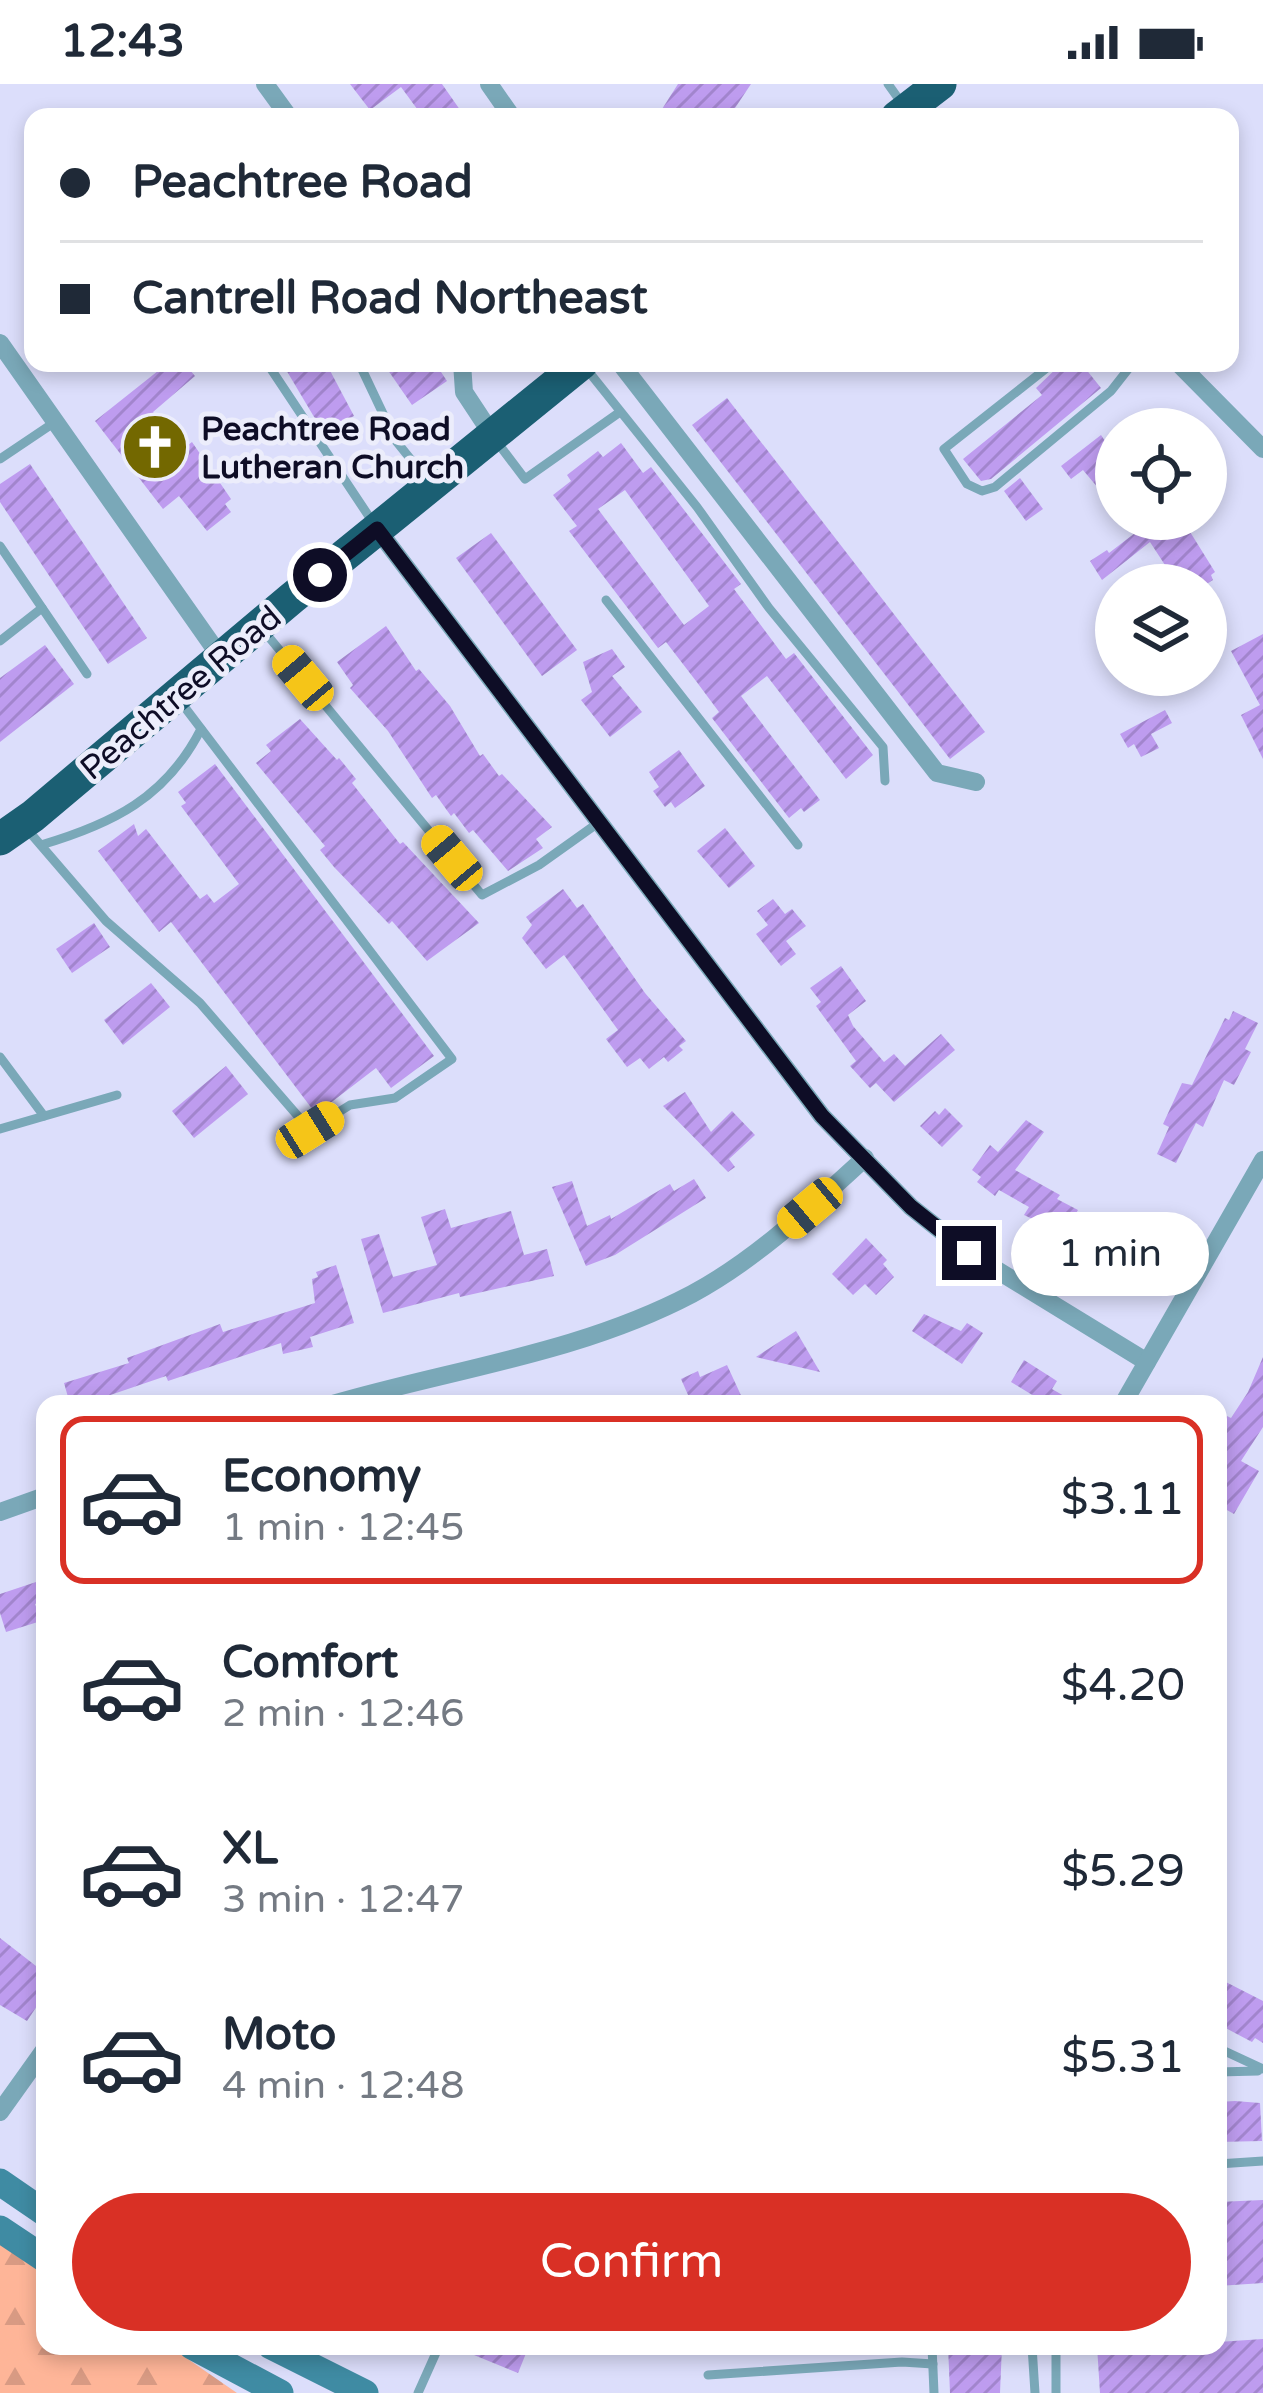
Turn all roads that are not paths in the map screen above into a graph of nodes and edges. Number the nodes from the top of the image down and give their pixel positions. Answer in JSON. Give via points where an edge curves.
{"nodes":[{"id":1,"x":940,"y":84,"type":"edge"},
{"id":2,"x":901,"y":107,"type":"edge"},
{"id":3,"x":0,"y":343,"type":"edge"},
{"id":4,"x":273,"y":372,"type":"edge"},
{"id":5,"x":363,"y":372,"type":"edge"},
{"id":6,"x":463,"y":372,"type":"edge"},
{"id":7,"x":571,"y":372,"type":"edge"},
{"id":8,"x":589,"y":372,"type":"edge"},
{"id":9,"x":627,"y":372,"type":"edge"},
{"id":10,"x":1042,"y":372,"type":"edge"},
{"id":11,"x":1126,"y":372,"type":"edge"},
{"id":12,"x":1187,"y":372,"type":"edge"},
{"id":13,"x":620,"y":412,"type":"junction"},
{"id":14,"x":56,"y":422,"type":"junction"},
{"id":15,"x":493,"y":436,"type":"junction"},
{"id":16,"x":1263,"y":449,"type":"edge"},
{"id":17,"x":0,"y":459,"type":"edge"},
{"id":18,"x":432,"y":486,"type":"junction"},
{"id":19,"x":377,"y":529,"type":"junction"},
{"id":20,"x":0,"y":545,"type":"edge"},
{"id":21,"x":606,"y":600,"type":"dead end"},
{"id":22,"x":42,"y":608,"type":"junction"},
{"id":23,"x":260,"y":626,"type":"junction"},
{"id":24,"x":0,"y":640,"type":"edge"},
{"id":25,"x":222,"y":659,"type":"junction"},
{"id":26,"x":87,"y":674,"type":"dead end"},
{"id":27,"x":176,"y":696,"type":"junction"},
{"id":28,"x":201,"y":728,"type":"junction"},
{"id":29,"x":885,"y":781,"type":"dead end"},
{"id":30,"x":976,"y":782,"type":"dead end"},
{"id":31,"x":598,"y":823,"type":"junction"},
{"id":32,"x":21,"y":836,"type":"edge"},
{"id":33,"x":798,"y":845,"type":"dead end"},
{"id":34,"x":0,"y":1058,"type":"edge"},
{"id":35,"x":117,"y":1095,"type":"dead end"},
{"id":36,"x":44,"y":1116,"type":"junction"},
{"id":37,"x":0,"y":1129,"type":"edge"},
{"id":38,"x":865,"y":1158,"type":"junction"},
{"id":39,"x":1263,"y":1160,"type":"edge"},
{"id":40,"x":1147,"y":1362,"type":"junction"},
{"id":41,"x":368,"y":1395,"type":"edge"},
{"id":42,"x":1128,"y":1395,"type":"edge"},
{"id":43,"x":36,"y":1499,"type":"edge"},
{"id":44,"x":0,"y":1512,"type":"edge"},
{"id":45,"x":1227,"y":2052,"type":"edge"},
{"id":46,"x":36,"y":2062,"type":"edge"},
{"id":47,"x":1263,"y":2070,"type":"edge"},
{"id":48,"x":1227,"y":2072,"type":"edge"},
{"id":49,"x":0,"y":2112,"type":"edge"},
{"id":50,"x":1263,"y":2161,"type":"edge"},
{"id":51,"x":1227,"y":2163,"type":"edge"},
{"id":52,"x":0,"y":2182,"type":"edge"},
{"id":53,"x":36,"y":2207,"type":"edge"},
{"id":54,"x":0,"y":2229,"type":"edge"},
{"id":55,"x":36,"y":2252,"type":"edge"},
{"id":56,"x":209,"y":2355,"type":"edge"},
{"id":57,"x":289,"y":2355,"type":"edge"},
{"id":58,"x":436,"y":2355,"type":"edge"},
{"id":59,"x":932,"y":2355,"type":"edge"},
{"id":60,"x":1033,"y":2355,"type":"edge"},
{"id":61,"x":1056,"y":2355,"type":"edge"},
{"id":62,"x":933,"y":2364,"type":"junction"},
{"id":63,"x":708,"y":2375,"type":"dead end"},
{"id":64,"x":280,"y":2393,"type":"edge"},
{"id":65,"x":365,"y":2393,"type":"edge"},
{"id":66,"x":418,"y":2393,"type":"edge"},
{"id":67,"x":934,"y":2393,"type":"edge"},
{"id":68,"x":1035,"y":2393,"type":"edge"},
{"id":69,"x":1056,"y":2393,"type":"edge"}],
"edges":[{"from":1,"to":2,"type":"highway"},
{"from":3,"to":14,"type":"street"},
{"from":4,"to":19,"type":"lane"},
{"from":5,"to":18,"type":"lane","via":[[396,441]]},
{"from":6,"to":15,"type":"street","via":[[464,392]]},
{"from":7,"to":15,"type":"highway","name":"Peachtree Road"},
{"from":8,"to":13,"type":"lane"},
{"from":9,"to":30,"type":"street","via":[[937,773]]},
{"from":10,"to":11,"type":"lane","via":[[944,449],[967,484],[995,487]]},
{"from":12,"to":16,"type":"street"},
{"from":13,"to":15,"type":"lane","via":[[525,479]]},
{"from":13,"to":29,"type":"lane","via":[[883,747]]},
{"from":14,"to":17,"type":"lane"},
{"from":14,"to":25,"type":"street"},
{"from":15,"to":18,"type":"highway","name":"Peachtree Road"},
{"from":18,"to":19,"type":"highway","name":"Peachtree Road"},
{"from":19,"to":23,"type":"highway","name":"Peachtree Road"},
{"from":19,"to":31,"type":"street"},
{"from":20,"to":22,"type":"lane"},
{"from":21,"to":33,"type":"lane"},
{"from":22,"to":24,"type":"lane"},
{"from":22,"to":26,"type":"lane"},
{"from":23,"to":25,"type":"highway","name":"Peachtree Road"},
{"from":23,"to":31,"type":"lane","via":[[482,895]]},
{"from":25,"to":27,"type":"highway","name":"Peachtree Road"},
{"from":27,"to":28,"type":"lane"},
{"from":27,"to":32,"type":"highway","name":"Peachtree Road"},
{"from":28,"to":32,"type":"lane","via":[[178,770],[108,822]]},
{"from":28,"to":32,"type":"lane","via":[[452,1058],[395,1098],[350,1105],[310,1130],[200,1003]]},
{"from":31,"to":38,"type":"street","via":[[808,1098]]},
{"from":34,"to":36,"type":"lane"},
{"from":35,"to":36,"type":"lane"},
{"from":36,"to":37,"type":"lane"},
{"from":38,"to":40,"type":"street","via":[[969,1253]]},
{"from":38,"to":41,"type":"street","via":[[754,1255],[694,1293],[549,1349]]},
{"from":39,"to":40,"type":"street"},
{"from":40,"to":42,"type":"street"},
{"from":43,"to":44,"type":"street"},
{"from":45,"to":47,"type":"lane"},
{"from":46,"to":49,"type":"street"},
{"from":47,"to":48,"type":"lane"},
{"from":50,"to":51,"type":"lane"},
{"from":52,"to":53,"type":"main road"},
{"from":54,"to":55,"type":"main road"},
{"from":56,"to":64,"type":"main road"},
{"from":57,"to":65,"type":"main road"},
{"from":58,"to":66,"type":"lane"},
{"from":59,"to":62,"type":"lane"},
{"from":60,"to":68,"type":"lane"},
{"from":61,"to":69,"type":"lane"},
{"from":62,"to":63,"type":"lane"},
{"from":62,"to":67,"type":"lane"}]}
